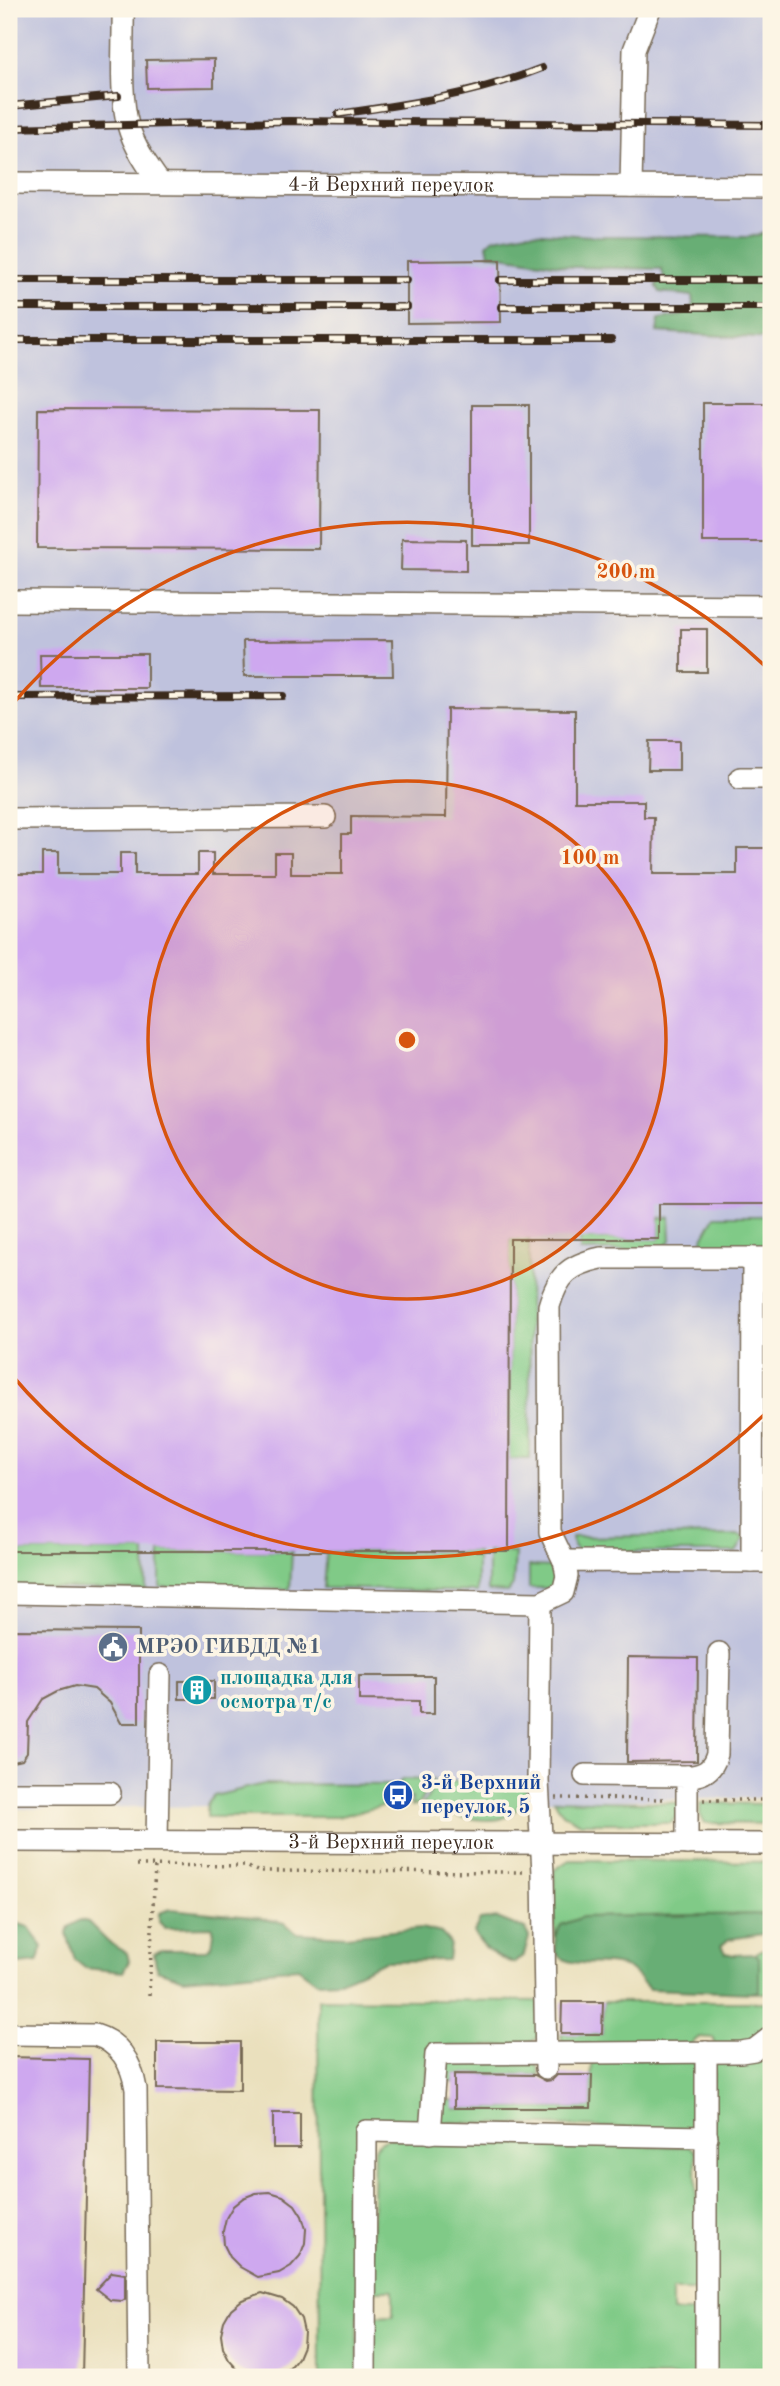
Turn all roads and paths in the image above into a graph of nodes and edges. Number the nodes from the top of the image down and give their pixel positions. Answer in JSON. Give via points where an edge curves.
{"nodes":[{"id":1,"x":123,"y":9,"type":"edge"},
{"id":2,"x":650,"y":9,"type":"edge"},
{"id":3,"x":9,"y":183,"type":"edge"},
{"id":4,"x":160,"y":183,"type":"junction"},
{"id":5,"x":631,"y":186,"type":"junction"},
{"id":6,"x":771,"y":187,"type":"edge"},
{"id":7,"x":9,"y":601,"type":"edge"},
{"id":8,"x":771,"y":606,"type":"edge"},
{"id":9,"x":740,"y":778,"type":"dead end"},
{"id":10,"x":771,"y":778,"type":"edge"},
{"id":11,"x":325,"y":817,"type":"dead end"},
{"id":12,"x":9,"y":819,"type":"edge"},
{"id":13,"x":762,"y":1258,"type":"edge"},
{"id":14,"x":564,"y":1561,"type":"junction"},
{"id":15,"x":762,"y":1562,"type":"edge"},
{"id":16,"x":9,"y":1594,"type":"edge"},
{"id":17,"x":540,"y":1603,"type":"junction"},
{"id":18,"x":719,"y":1653,"type":"dead end"},
{"id":19,"x":160,"y":1675,"type":"dead end"},
{"id":20,"x":585,"y":1775,"type":"dead end"},
{"id":21,"x":687,"y":1776,"type":"junction"},
{"id":22,"x":533,"y":1786,"type":"junction"},
{"id":23,"x":9,"y":1793,"type":"edge"},
{"id":24,"x":110,"y":1793,"type":"dead end"},
{"id":25,"x":687,"y":1800,"type":"junction"},
{"id":26,"x":771,"y":1800,"type":"edge"},
{"id":27,"x":157,"y":1840,"type":"junction"},
{"id":28,"x":9,"y":1841,"type":"edge"},
{"id":29,"x":542,"y":1843,"type":"junction"},
{"id":30,"x":687,"y":1844,"type":"junction"},
{"id":31,"x":771,"y":1844,"type":"edge"},
{"id":32,"x":137,"y":1865,"type":"dead end"},
{"id":33,"x":155,"y":1865,"type":"junction"},
{"id":34,"x":543,"y":1872,"type":"junction"},
{"id":35,"x":149,"y":1995,"type":"dead end"},
{"id":36,"x":9,"y":2034,"type":"edge"},
{"id":37,"x":771,"y":2037,"type":"edge"},
{"id":38,"x":706,"y":2052,"type":"junction"},
{"id":39,"x":546,"y":2061,"type":"junction"},
{"id":40,"x":430,"y":2133,"type":"junction"},
{"id":41,"x":707,"y":2137,"type":"junction"},
{"id":42,"x":139,"y":2377,"type":"edge"},
{"id":43,"x":365,"y":2377,"type":"edge"},
{"id":44,"x":706,"y":2377,"type":"edge"}],
"edges":[{"from":1,"to":4,"type":"street","via":[[128,126]]},
{"from":2,"to":5,"type":"street","via":[[634,50]]},
{"from":3,"to":4,"type":"street","name":"4-й Верхний переулок"},
{"from":4,"to":5,"type":"street","name":"4-й Верхний переулок"},
{"from":5,"to":6,"type":"street","name":"4-й Верхний переулок"},
{"from":7,"to":8,"type":"street"},
{"from":9,"to":10,"type":"street"},
{"from":11,"to":12,"type":"street"},
{"from":13,"to":14,"type":"street","via":[[601,1258],[582,1262],[565,1273],[554,1289],[549,1307],[550,1532]]},
{"from":13,"to":15,"type":"street"},
{"from":14,"to":15,"type":"street"},
{"from":14,"to":17,"type":"street","via":[[563,1592]]},
{"from":16,"to":17,"type":"street"},
{"from":17,"to":22,"type":"street"},
{"from":18,"to":21,"type":"street","via":[[717,1754],[707,1772]]},
{"from":19,"to":27,"type":"street"},
{"from":20,"to":21,"type":"street"},
{"from":21,"to":25,"type":"street"},
{"from":22,"to":25,"type":"path"},
{"from":22,"to":29,"type":"street"},
{"from":23,"to":24,"type":"street"},
{"from":25,"to":26,"type":"path"},
{"from":25,"to":30,"type":"street"},
{"from":27,"to":28,"type":"street","name":"3-й Верхний переулок"},
{"from":27,"to":29,"type":"street","name":"3-й Верхний переулок"},
{"from":29,"to":30,"type":"street","name":"3-й Верхний переулок"},
{"from":29,"to":34,"type":"street"},
{"from":30,"to":31,"type":"street","name":"3-й Верхний переулок"},
{"from":32,"to":33,"type":"path"},
{"from":33,"to":34,"type":"path","via":[[246,1866],[257,1871]]},
{"from":33,"to":35,"type":"path"},
{"from":34,"to":39,"type":"street"},
{"from":36,"to":42,"type":"street","via":[[95,2035],[108,2039],[133,2070]]},
{"from":37,"to":38,"type":"street","via":[[754,2050]]},
{"from":38,"to":39,"type":"street"},
{"from":38,"to":41,"type":"street"},
{"from":39,"to":40,"type":"street","via":[[436,2054]]},
{"from":40,"to":41,"type":"street"},
{"from":40,"to":43,"type":"street","via":[[366,2131]]},
{"from":41,"to":44,"type":"street"}]}
